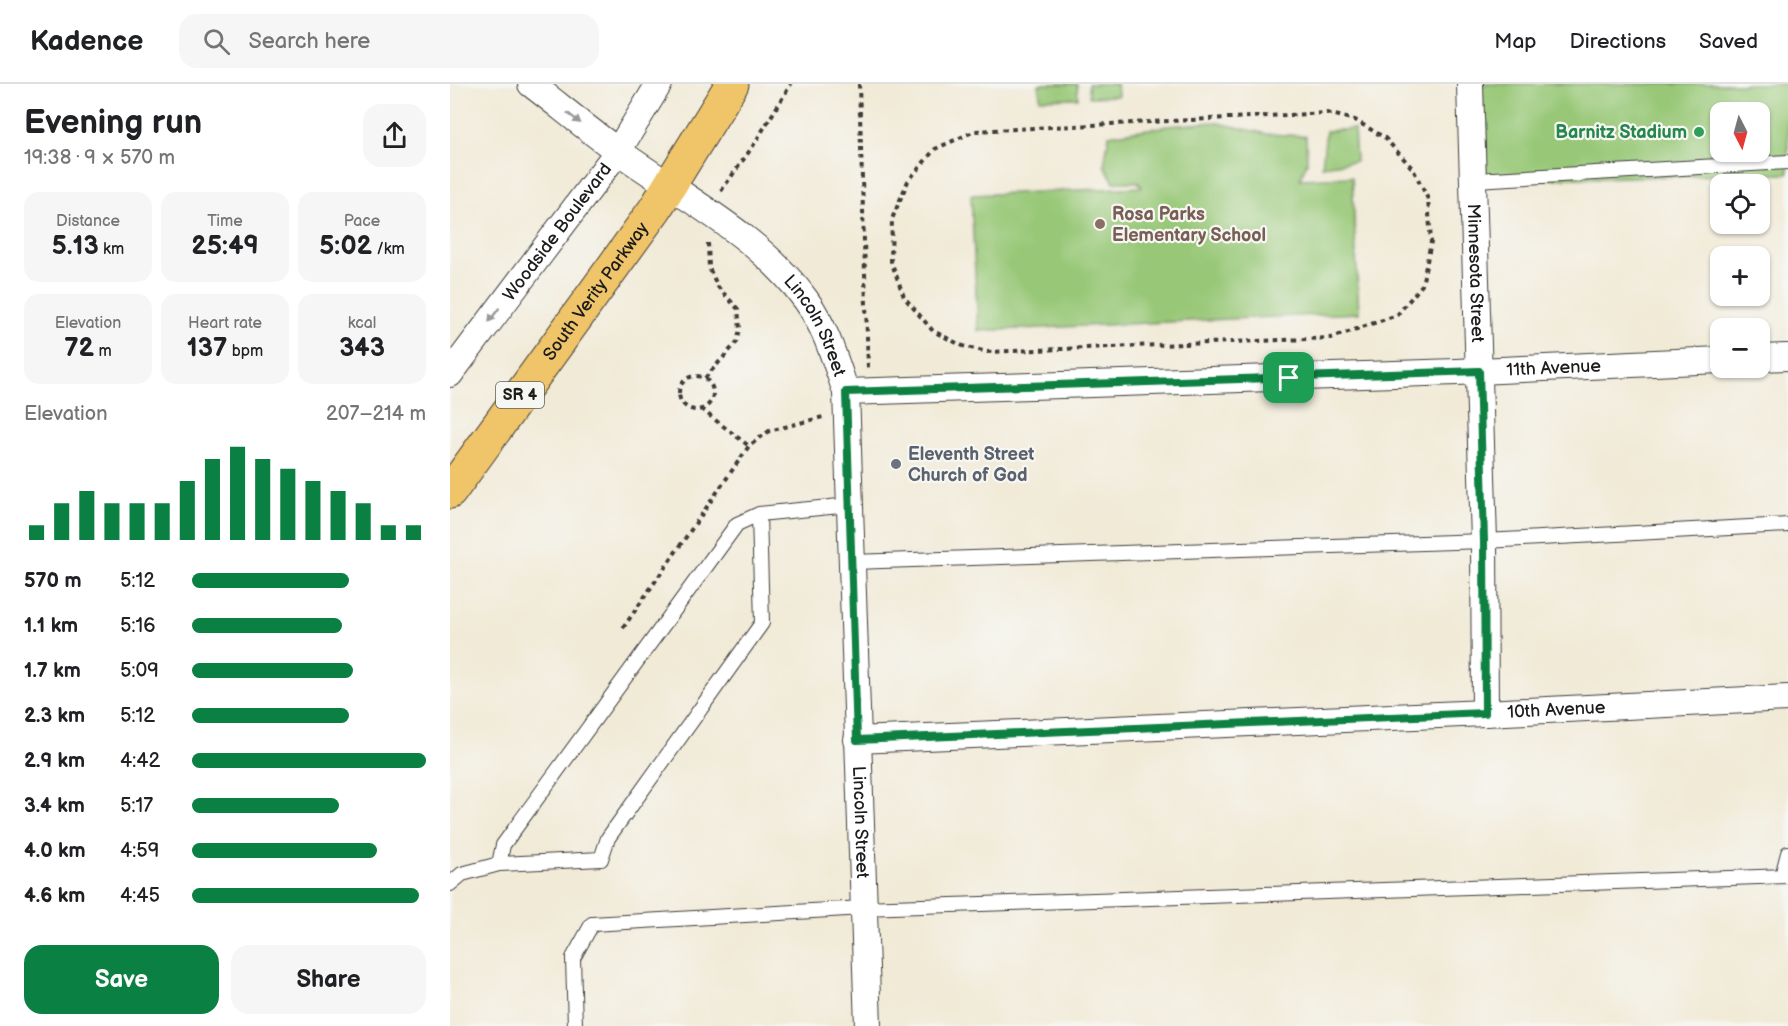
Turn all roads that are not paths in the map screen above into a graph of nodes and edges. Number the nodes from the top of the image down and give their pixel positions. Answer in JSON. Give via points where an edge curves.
{"nodes":[{"id":1,"x":531,"y":84,"type":"edge"},
{"id":2,"x":659,"y":84,"type":"edge"},
{"id":3,"x":732,"y":84,"type":"edge"},
{"id":4,"x":1470,"y":84,"type":"edge"},
{"id":5,"x":618,"y":151,"type":"junction"},
{"id":6,"x":1788,"y":162,"type":"edge"},
{"id":7,"x":1475,"y":180,"type":"junction"},
{"id":8,"x":671,"y":185,"type":"junction"},
{"id":9,"x":1788,"y":357,"type":"edge"},
{"id":10,"x":1770,"y":358,"type":"edge"},
{"id":11,"x":1710,"y":360,"type":"edge"},
{"id":12,"x":1479,"y":371,"type":"junction"},
{"id":13,"x":450,"y":374,"type":"edge"},
{"id":14,"x":846,"y":392,"type":"junction"},
{"id":15,"x":450,"y":492,"type":"edge"},
{"id":16,"x":850,"y":505,"type":"junction"},
{"id":17,"x":759,"y":514,"type":"junction"},
{"id":18,"x":1788,"y":525,"type":"edge"},
{"id":19,"x":1484,"y":541,"type":"junction"},
{"id":20,"x":852,"y":562,"type":"junction"},
{"id":21,"x":1788,"y":698,"type":"edge"},
{"id":22,"x":1485,"y":713,"type":"junction"},
{"id":23,"x":857,"y":740,"type":"junction"},
{"id":24,"x":1788,"y":853,"type":"edge"},
{"id":25,"x":499,"y":864,"type":"junction"},
{"id":26,"x":1785,"y":876,"type":"edge"},
{"id":27,"x":450,"y":884,"type":"edge"},
{"id":28,"x":862,"y":908,"type":"junction"},
{"id":29,"x":575,"y":1026,"type":"edge"},
{"id":30,"x":868,"y":1026,"type":"edge"}],
"edges":[{"from":1,"to":5,"type":"street","name":"Lincoln Street","one_way":true},
{"from":2,"to":5,"type":"street","name":"Woodside Boulevard"},
{"from":3,"to":8,"type":"main road","name":"South Verity Parkway","number":"SR 4"},
{"from":4,"to":7,"type":"street","name":"Minnesota Street"},
{"from":5,"to":8,"type":"street","name":"Lincoln Street"},
{"from":5,"to":13,"type":"street","name":"Woodside Boulevard","one_way":true},
{"from":6,"to":7,"type":"lane"},
{"from":7,"to":12,"type":"street","name":"Minnesota Street"},
{"from":8,"to":14,"type":"street","name":"Lincoln Street","via":[[750,243],[793,283],[829,339]]},
{"from":8,"to":15,"type":"main road","name":"South Verity Parkway","number":"SR 4"},
{"from":9,"to":10,"type":"street"},
{"from":11,"to":12,"type":"street","name":"11th Avenue"},
{"from":12,"to":14,"type":"street","name":"11th Avenue"},
{"from":12,"to":19,"type":"street","name":"Minnesota Street"},
{"from":14,"to":16,"type":"street","name":"Lincoln Street"},
{"from":16,"to":17,"type":"lane"},
{"from":16,"to":20,"type":"street","name":"Lincoln Street"},
{"from":17,"to":25,"type":"lane","via":[[737,524],[503,845]]},
{"from":17,"to":25,"type":"lane","via":[[762,623],[608,838],[601,859]]},
{"from":18,"to":19,"type":"lane"},
{"from":19,"to":20,"type":"lane"},
{"from":19,"to":22,"type":"street","name":"Minnesota Street"},
{"from":20,"to":23,"type":"street","name":"Lincoln Street"},
{"from":21,"to":22,"type":"street","name":"10th Avenue"},
{"from":22,"to":23,"type":"street","name":"10th Avenue"},
{"from":23,"to":28,"type":"street","name":"Lincoln Street"},
{"from":24,"to":26,"type":"lane"},
{"from":25,"to":27,"type":"lane","via":[[462,874]]},
{"from":26,"to":28,"type":"lane"},
{"from":28,"to":29,"type":"lane","via":[[592,924],[573,958]]},
{"from":28,"to":30,"type":"street","name":"Lincoln Street"}]}
